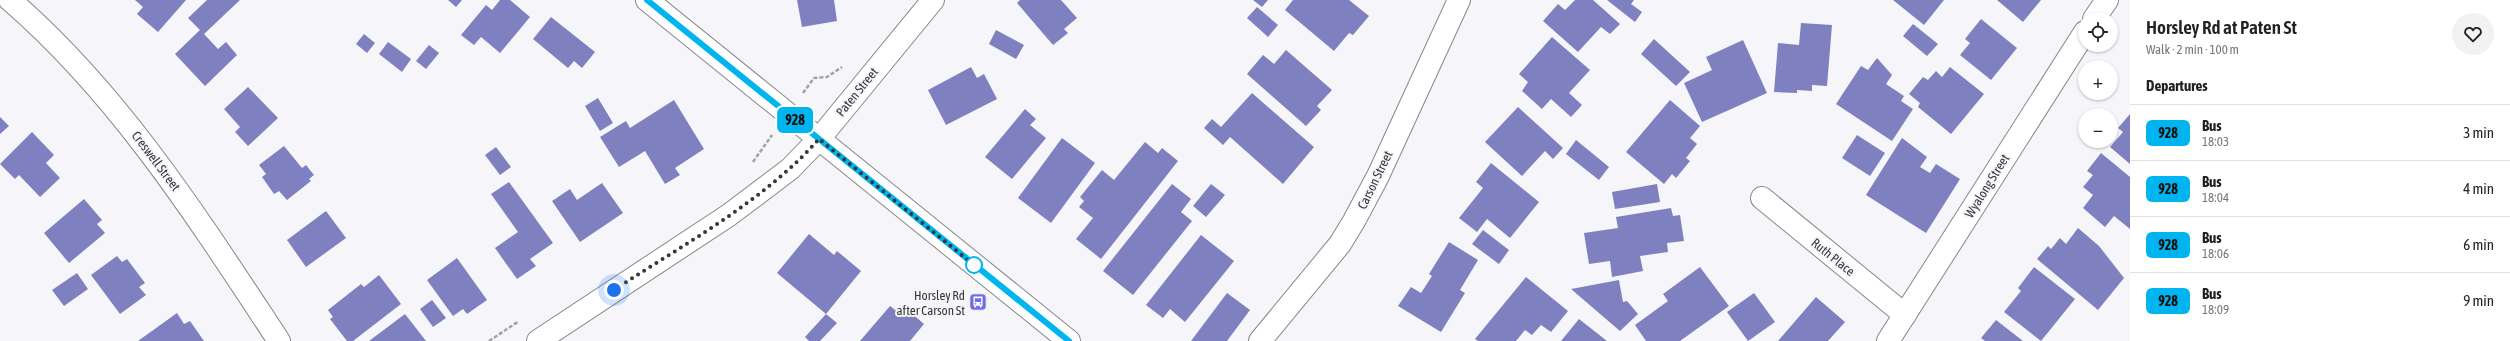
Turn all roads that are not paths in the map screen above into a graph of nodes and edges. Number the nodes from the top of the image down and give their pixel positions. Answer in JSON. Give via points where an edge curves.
{"nodes":[{"id":1,"x":10,"y":0,"type":"edge"},
{"id":2,"x":647,"y":0,"type":"edge"},
{"id":3,"x":933,"y":0,"type":"edge"},
{"id":4,"x":1459,"y":0,"type":"edge"},
{"id":5,"x":2107,"y":0,"type":"edge"},
{"id":6,"x":2099,"y":12,"type":"edge"},
{"id":7,"x":2078,"y":43,"type":"edge"},
{"id":8,"x":819,"y":139,"type":"junction"},
{"id":9,"x":1762,"y":198,"type":"dead end"},
{"id":10,"x":1905,"y":315,"type":"junction"},
{"id":11,"x":279,"y":341,"type":"edge"},
{"id":12,"x":538,"y":341,"type":"edge"},
{"id":13,"x":1069,"y":341,"type":"edge"},
{"id":14,"x":1260,"y":341,"type":"edge"},
{"id":15,"x":1888,"y":341,"type":"edge"}],
"edges":[{"from":1,"to":11,"type":"street","name":"Creswell Street","via":[[80,69],[139,138],[187,203]]},
{"from":2,"to":8,"type":"street"},
{"from":3,"to":8,"type":"street","name":"Paten Street"},
{"from":4,"to":14,"type":"street","name":"Carson Street","via":[[1378,176],[1354,222],[1340,244]]},
{"from":5,"to":6,"type":"street"},
{"from":7,"to":10,"type":"street","name":"Wyalong Street"},
{"from":8,"to":12,"type":"street","name":"Paten Street","via":[[763,190]]},
{"from":8,"to":13,"type":"street"},
{"from":9,"to":10,"type":"street","name":"Ruth Place"},
{"from":10,"to":15,"type":"street","name":"Wyalong Street"}]}
